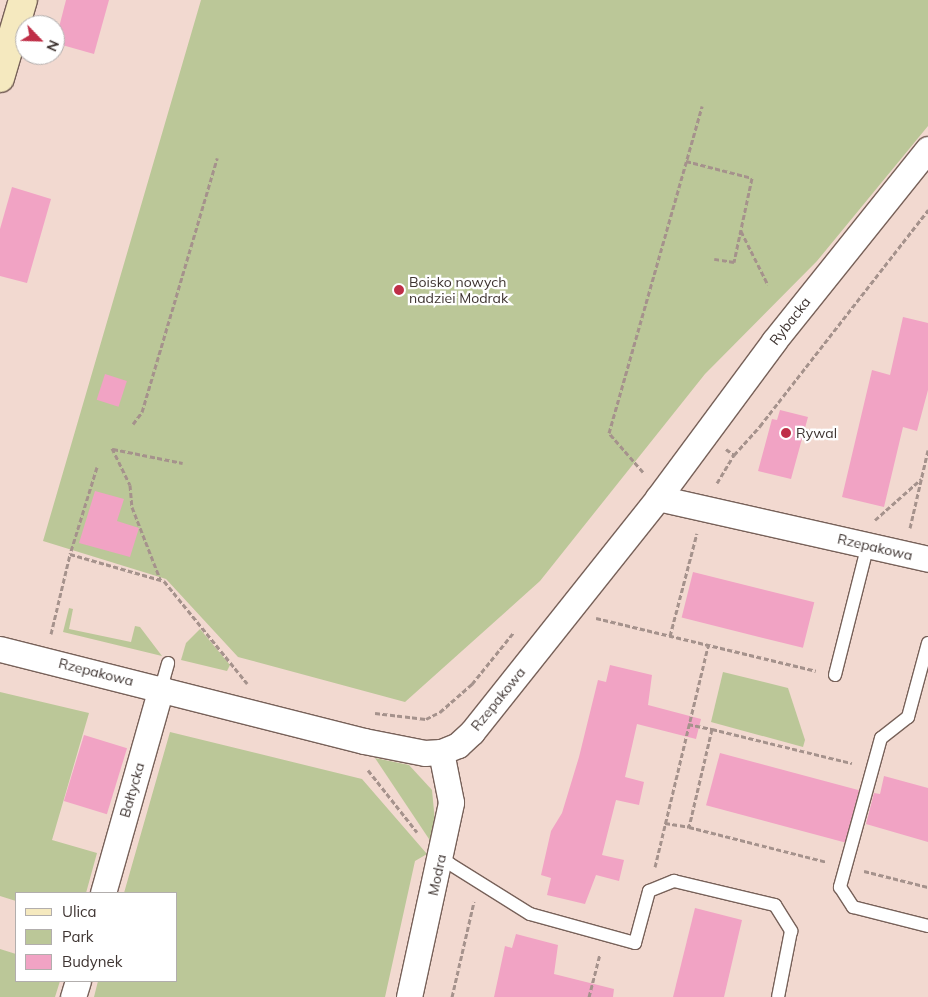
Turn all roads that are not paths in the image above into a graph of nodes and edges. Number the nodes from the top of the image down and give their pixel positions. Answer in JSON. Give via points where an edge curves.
{"nodes":[{"id":1,"x":23,"y":0,"type":"edge"},
{"id":2,"x":0,"y":78,"type":"edge"},
{"id":3,"x":928,"y":149,"type":"edge"},
{"id":4,"x":658,"y":498,"type":"junction"},
{"id":5,"x":868,"y":536,"type":"junction"},
{"id":6,"x":928,"y":559,"type":"edge"},
{"id":7,"x":928,"y":643,"type":"edge"},
{"id":8,"x":0,"y":648,"type":"edge"},
{"id":9,"x":168,"y":663,"type":"dead end"},
{"id":10,"x":835,"y":675,"type":"road end"},
{"id":11,"x":161,"y":688,"type":"junction"},
{"id":12,"x":441,"y":752,"type":"junction"},
{"id":13,"x":440,"y":862,"type":"junction"},
{"id":14,"x":103,"y":892,"type":"edge"},
{"id":15,"x":928,"y":926,"type":"edge"},
{"id":16,"x":78,"y":982,"type":"edge"},
{"id":17,"x":73,"y":997,"type":"edge"},
{"id":18,"x":409,"y":997,"type":"edge"},
{"id":19,"x":778,"y":997,"type":"edge"}],
"edges":[{"from":1,"to":2,"type":"street"},
{"from":3,"to":4,"type":"street","name":"Rybacka","via":[[774,340]]},
{"from":4,"to":5,"type":"street","name":"Rzepakowa"},
{"from":4,"to":12,"type":"street","name":"Rzepakowa","via":[[472,732],[458,746]]},
{"from":5,"to":6,"type":"street","name":"Rzepakowa"},
{"from":5,"to":10,"type":"lane"},
{"from":7,"to":15,"type":"lane","via":[[908,717],[881,738],[840,887],[853,907]]},
{"from":8,"to":11,"type":"street","name":"Rzepakowa"},
{"from":9,"to":11,"type":"lane"},
{"from":11,"to":12,"type":"street","name":"Rzepakowa","via":[[364,741],[425,753]]},
{"from":11,"to":14,"type":"street","name":"Bałtycka"},
{"from":12,"to":13,"type":"street","name":"Modra","via":[[451,802]]},
{"from":13,"to":18,"type":"street","name":"Modra"},
{"from":13,"to":19,"type":"lane","via":[[530,914],[636,943],[649,891],[674,881],[776,905],[791,931]]},
{"from":16,"to":17,"type":"street"}]}
